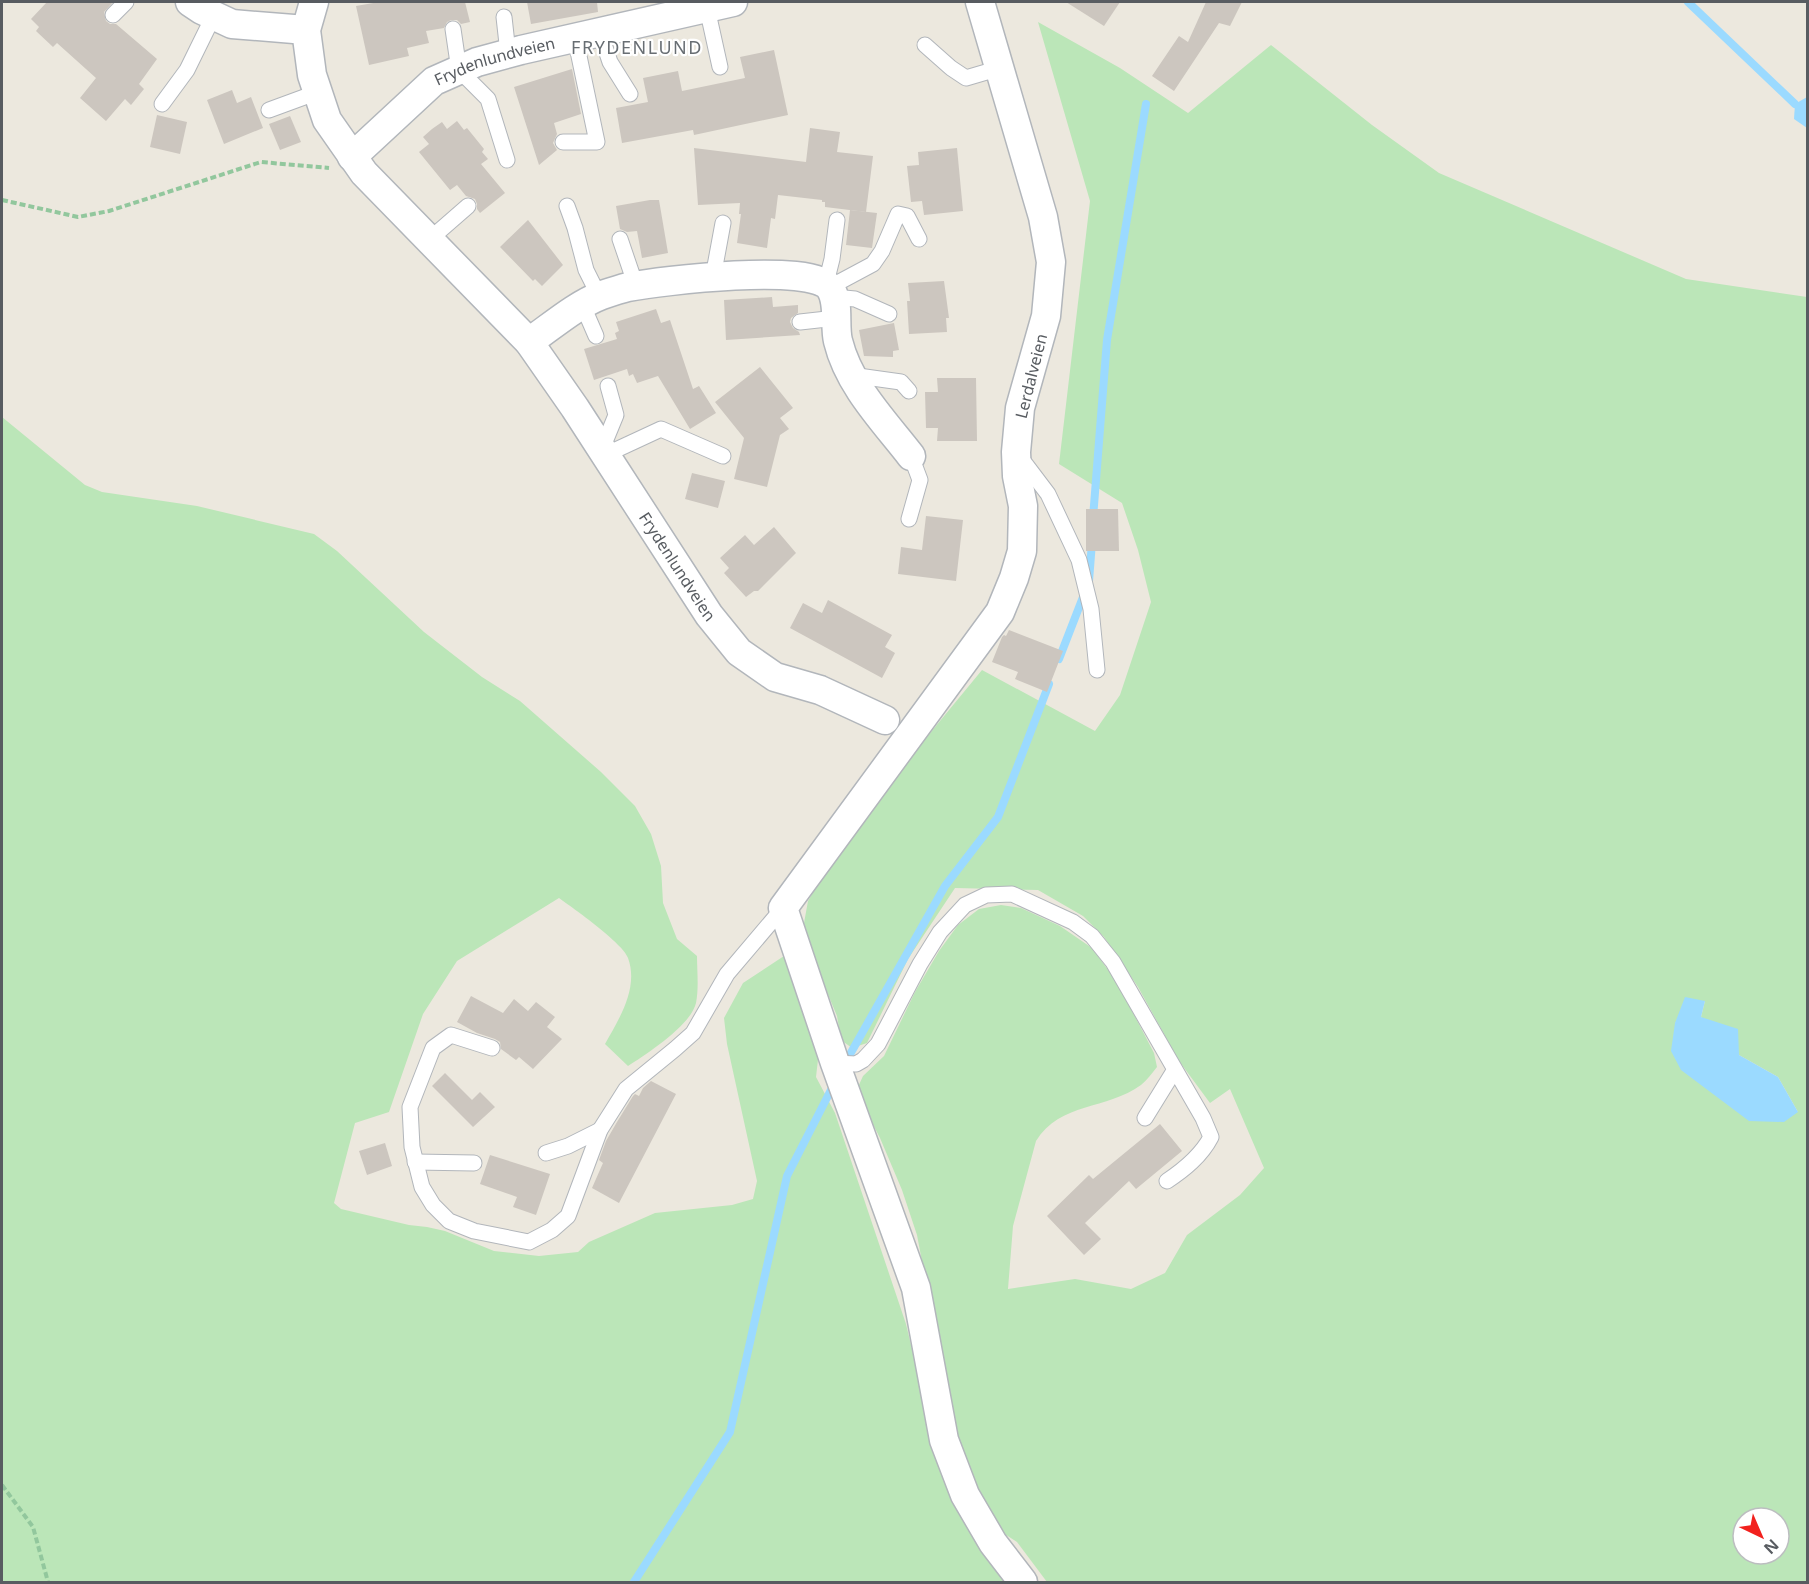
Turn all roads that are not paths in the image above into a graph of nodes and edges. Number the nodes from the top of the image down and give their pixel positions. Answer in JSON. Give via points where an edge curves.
{"nodes":[{"id":1,"x":126,"y":2,"type":"edge"},
{"id":2,"x":190,"y":2,"type":"edge"},
{"id":3,"x":314,"y":2,"type":"edge"},
{"id":4,"x":980,"y":2,"type":"edge"},
{"id":5,"x":720,"y":5,"type":"edge"},
{"id":6,"x":113,"y":15,"type":"dead end"},
{"id":7,"x":214,"y":15,"type":"junction"},
{"id":8,"x":504,"y":17,"type":"dead end"},
{"id":9,"x":453,"y":29,"type":"dead end"},
{"id":10,"x":306,"y":30,"type":"junction"},
{"id":11,"x":587,"y":34,"type":"junction"},
{"id":12,"x":925,"y":45,"type":"dead end"},
{"id":13,"x":508,"y":53,"type":"junction"},
{"id":14,"x":720,"y":67,"type":"dead end"},
{"id":15,"x":1000,"y":68,"type":"junction"},
{"id":16,"x":459,"y":70,"type":"junction"},
{"id":17,"x":318,"y":92,"type":"junction"},
{"id":18,"x":630,"y":94,"type":"dead end"},
{"id":19,"x":162,"y":104,"type":"dead end"},
{"id":20,"x":269,"y":110,"type":"dead end"},
{"id":21,"x":563,"y":142,"type":"dead end"},
{"id":22,"x":507,"y":160,"type":"dead end"},
{"id":23,"x":358,"y":165,"type":"junction"},
{"id":24,"x":468,"y":206,"type":"dead end"},
{"id":25,"x":567,"y":206,"type":"dead end"},
{"id":26,"x":837,"y":220,"type":"dead end"},
{"id":27,"x":723,"y":223,"type":"dead end"},
{"id":28,"x":919,"y":238,"type":"dead end"},
{"id":29,"x":620,"y":239,"type":"dead end"},
{"id":30,"x":429,"y":240,"type":"junction"},
{"id":31,"x":713,"y":277,"type":"junction"},
{"id":32,"x":636,"y":286,"type":"junction"},
{"id":33,"x":831,"y":296,"type":"junction"},
{"id":34,"x":591,"y":301,"type":"junction"},
{"id":35,"x":889,"y":314,"type":"dead end"},
{"id":36,"x":800,"y":322,"type":"dead end"},
{"id":37,"x":596,"y":336,"type":"dead end"},
{"id":38,"x":529,"y":342,"type":"junction"},
{"id":39,"x":851,"y":375,"type":"junction"},
{"id":40,"x":608,"y":386,"type":"dead end"},
{"id":41,"x":909,"y":391,"type":"dead end"},
{"id":42,"x":603,"y":452,"type":"junction"},
{"id":43,"x":1016,"y":452,"type":"junction"},
{"id":44,"x":723,"y":456,"type":"dead end"},
{"id":45,"x":911,"y":456,"type":"joint"},
{"id":46,"x":909,"y":519,"type":"dead end"},
{"id":47,"x":1097,"y":670,"type":"dead end"},
{"id":48,"x":885,"y":720,"type":"dead end"},
{"id":49,"x":783,"y":908,"type":"junction"},
{"id":50,"x":492,"y":1048,"type":"dead end"},
{"id":51,"x":835,"y":1062,"type":"junction"},
{"id":52,"x":1174,"y":1071,"type":"junction"},
{"id":53,"x":1145,"y":1118,"type":"dead end"},
{"id":54,"x":600,"y":1130,"type":"junction"},
{"id":55,"x":546,"y":1153,"type":"dead end"},
{"id":56,"x":416,"y":1162,"type":"junction"},
{"id":57,"x":474,"y":1163,"type":"dead end"},
{"id":58,"x":1167,"y":1181,"type":"dead end"},
{"id":59,"x":1023,"y":1582,"type":"edge"}],
"edges":[{"from":1,"to":6,"type":"lane"},
{"from":2,"to":7,"type":"street"},
{"from":3,"to":10,"type":"street","name":"Frydenlundveien"},
{"from":4,"to":15,"type":"street","name":"Lerdalveien"},
{"from":5,"to":11,"type":"street","name":"Frydenlundveien"},
{"from":5,"to":14,"type":"lane"},
{"from":7,"to":10,"type":"street","via":[[232,24]]},
{"from":7,"to":19,"type":"lane","via":[[187,70]]},
{"from":8,"to":13,"type":"lane"},
{"from":9,"to":16,"type":"lane"},
{"from":10,"to":17,"type":"street","name":"Frydenlundveien"},
{"from":11,"to":13,"type":"street","name":"Frydenlundveien"},
{"from":11,"to":18,"type":"lane"},
{"from":11,"to":21,"type":"lane","via":[[597,142]]},
{"from":12,"to":15,"type":"lane","via":[[966,78]]},
{"from":13,"to":16,"type":"street","name":"Frydenlundveien"},
{"from":15,"to":43,"type":"street","name":"Lerdalveien","via":[[1043,217],[1051,262],[1046,316],[1020,408]]},
{"from":16,"to":22,"type":"lane","via":[[488,99]]},
{"from":16,"to":23,"type":"street","name":"Frydenlundveien","via":[[434,81]]},
{"from":17,"to":20,"type":"lane"},
{"from":17,"to":23,"type":"street","name":"Frydenlundveien","via":[[327,120]]},
{"from":23,"to":30,"type":"street","name":"Frydenlundveien"},
{"from":24,"to":30,"type":"lane"},
{"from":25,"to":34,"type":"lane","via":[[576,228]]},
{"from":26,"to":33,"type":"lane"},
{"from":27,"to":31,"type":"lane"},
{"from":28,"to":33,"type":"lane","via":[[907,216],[898,214],[873,264]]},
{"from":29,"to":32,"type":"lane"},
{"from":30,"to":38,"type":"street","name":"Frydenlundveien"},
{"from":31,"to":32,"type":"street"},
{"from":31,"to":33,"type":"street","via":[[785,274],[820,279]]},
{"from":32,"to":34,"type":"street"},
{"from":33,"to":35,"type":"lane","via":[[855,299]]},
{"from":33,"to":36,"type":"lane"},
{"from":33,"to":39,"type":"street","via":[[838,341]]},
{"from":34,"to":37,"type":"lane"},
{"from":34,"to":38,"type":"street"},
{"from":38,"to":42,"type":"street","name":"Frydenlundveien"},
{"from":39,"to":41,"type":"lane","via":[[901,382]]},
{"from":39,"to":45,"type":"street"},
{"from":40,"to":42,"type":"lane","via":[[616,415]]},
{"from":42,"to":44,"type":"lane","via":[[661,429]]},
{"from":42,"to":48,"type":"street","name":"Frydenlundveien","via":[[709,615],[739,652],[774,677],[820,690]]},
{"from":43,"to":47,"type":"lane","via":[[1048,494],[1079,560],[1091,609]]},
{"from":43,"to":49,"type":"street","name":"Lerdalveien","via":[[1023,506],[1022,551],[1000,612]]},
{"from":45,"to":46,"type":"lane","via":[[920,480]]},
{"from":49,"to":51,"type":"street"},
{"from":49,"to":54,"type":"lane","via":[[728,974],[693,1033],[626,1089]]},
{"from":50,"to":56,"type":"lane","via":[[451,1035],[433,1048],[410,1107]]},
{"from":51,"to":52,"type":"lane","via":[[856,1064],[878,1044],[940,932],[965,905],[986,895],[1012,894],[1073,922],[1092,936],[1113,962]]},
{"from":51,"to":59,"type":"street","via":[[916,1288],[944,1440],[965,1495],[993,1543]]},
{"from":52,"to":53,"type":"lane"},
{"from":52,"to":58,"type":"lane","via":[[1211,1137],[1183,1171]]},
{"from":54,"to":55,"type":"lane"},
{"from":54,"to":56,"type":"lane","via":[[568,1216],[529,1242],[474,1231],[449,1221],[432,1205],[422,1187]]},
{"from":56,"to":57,"type":"lane"}]}
